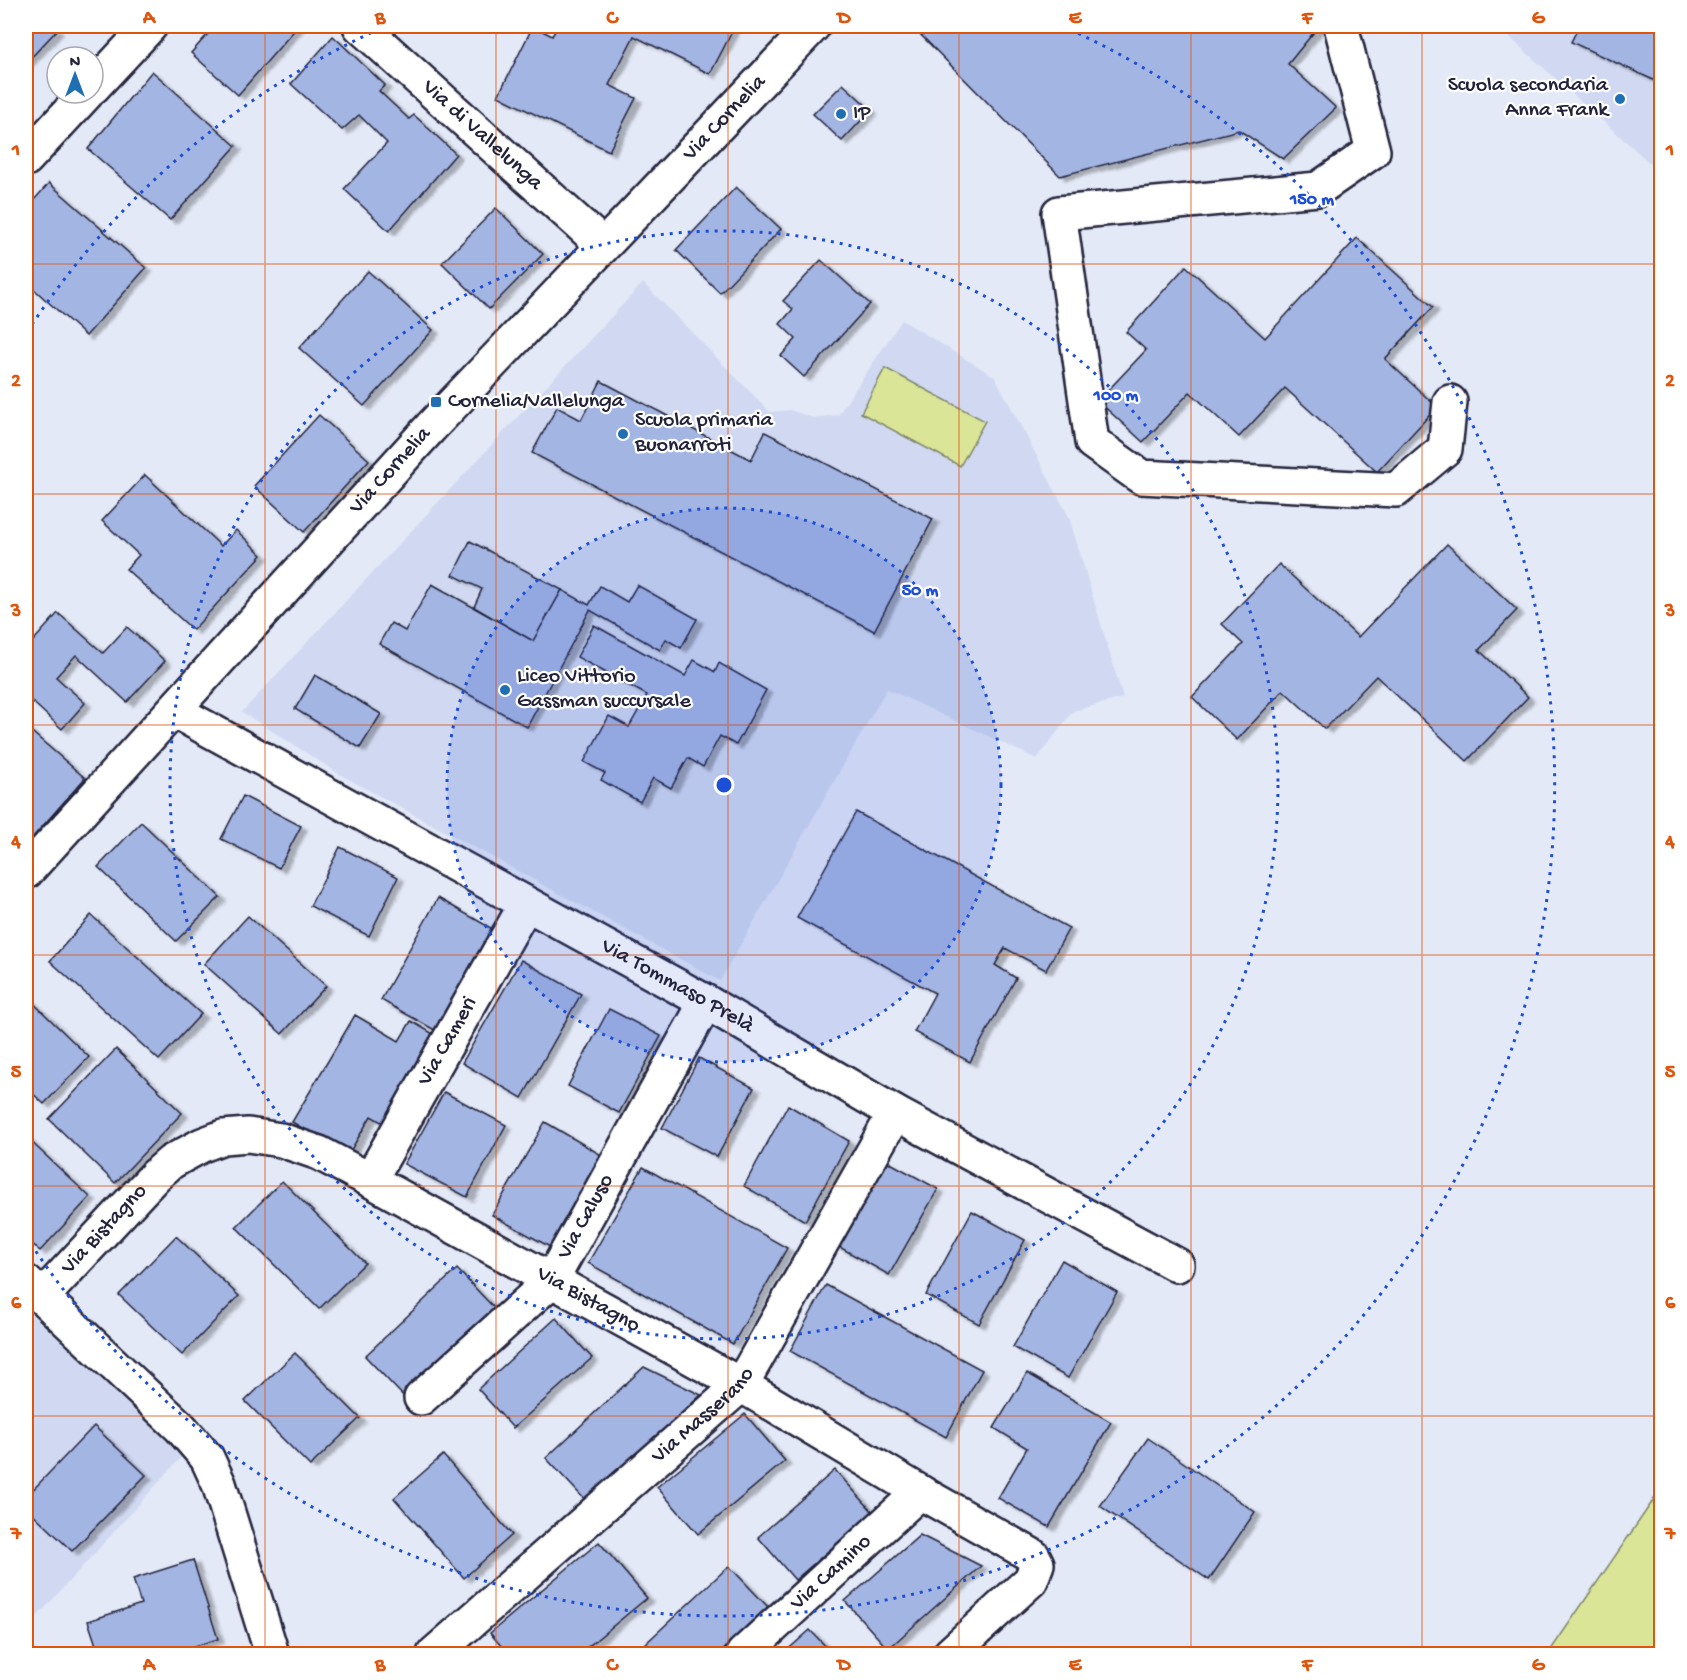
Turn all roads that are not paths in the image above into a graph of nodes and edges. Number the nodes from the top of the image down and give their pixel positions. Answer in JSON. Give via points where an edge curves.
{"nodes":[{"id":1,"x":150,"y":26,"type":"edge"},
{"id":2,"x":360,"y":26,"type":"edge"},
{"id":3,"x":813,"y":26,"type":"edge"},
{"id":4,"x":1341,"y":26,"type":"edge"},
{"id":5,"x":105,"y":74,"type":"edge"},
{"id":6,"x":76,"y":105,"type":"edge"},
{"id":7,"x":26,"y":159,"type":"edge"},
{"id":8,"x":603,"y":245,"type":"junction"},
{"id":9,"x":1450,"y":402,"type":"dead end"},
{"id":10,"x":175,"y":711,"type":"junction"},
{"id":11,"x":26,"y":872,"type":"edge"},
{"id":12,"x":526,"y":904,"type":"junction"},
{"id":13,"x":706,"y":1002,"type":"junction"},
{"id":14,"x":895,"y":1113,"type":"junction"},
{"id":15,"x":370,"y":1180,"type":"junction"},
{"id":16,"x":1177,"y":1264,"type":"dead end"},
{"id":17,"x":551,"y":1281,"type":"junction"},
{"id":18,"x":34,"y":1289,"type":"edge"},
{"id":19,"x":741,"y":1385,"type":"junction"},
{"id":20,"x":421,"y":1398,"type":"dead end"},
{"id":21,"x":920,"y":1492,"type":"junction"},
{"id":22,"x":272,"y":1654,"type":"edge"},
{"id":23,"x":434,"y":1654,"type":"edge"},
{"id":24,"x":743,"y":1654,"type":"edge"},
{"id":25,"x":950,"y":1654,"type":"edge"}],
"edges":[{"from":1,"to":5,"type":"street"},
{"from":2,"to":8,"type":"street","name":"Via di Vallelunga"},
{"from":3,"to":8,"type":"street","name":"Via Cornelia"},
{"from":4,"to":9,"type":"street","via":[[1373,151],[1318,189],[1059,213],[1092,442],[1141,477],[1396,490],[1445,449]]},
{"from":6,"to":7,"type":"street"},
{"from":8,"to":10,"type":"street","name":"Via Cornelia","via":[[431,427]]},
{"from":10,"to":11,"type":"street","name":"Via Cornelia"},
{"from":10,"to":12,"type":"street","name":"Via Tommaso Prelà"},
{"from":12,"to":13,"type":"street","name":"Via Tommaso Prelà"},
{"from":12,"to":15,"type":"street","name":"Via Cameri"},
{"from":13,"to":14,"type":"street","name":"Via Tommaso Prelà"},
{"from":13,"to":17,"type":"street","name":"Via Caluso"},
{"from":14,"to":16,"type":"street","name":"Via Tommaso Prelà"},
{"from":14,"to":19,"type":"street","name":"Via Masserano"},
{"from":15,"to":17,"type":"street","name":"Via Bistagno"},
{"from":15,"to":18,"type":"street","name":"Via Bistagno","via":[[319,1153],[281,1140],[248,1135],[212,1141],[155,1176]]},
{"from":17,"to":19,"type":"street","name":"Via Bistagno"},
{"from":17,"to":20,"type":"street","name":"Via Caluso"},
{"from":18,"to":22,"type":"street","name":"Via Bistagno","via":[[181,1428],[207,1458],[219,1484]]},
{"from":19,"to":21,"type":"street","name":"Via Bistagno"},
{"from":19,"to":23,"type":"street","name":"Via Masserano"},
{"from":21,"to":24,"type":"street","name":"Via Camino"},
{"from":21,"to":25,"type":"street","name":"Via Bistagno","via":[[1029,1553],[1037,1564],[1031,1580]]}]}
